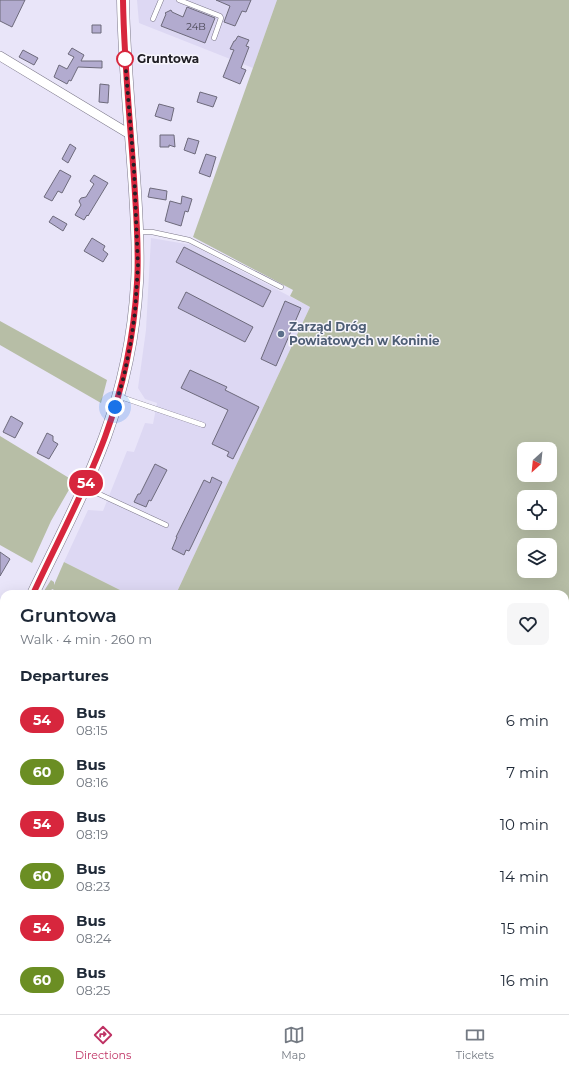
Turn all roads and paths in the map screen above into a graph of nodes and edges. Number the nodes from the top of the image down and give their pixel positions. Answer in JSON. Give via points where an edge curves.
{"nodes":[{"id":1,"x":123,"y":0,"type":"edge"},
{"id":2,"x":161,"y":0,"type":"edge"},
{"id":3,"x":179,"y":0,"type":"edge"},
{"id":4,"x":153,"y":19,"type":"dead end"},
{"id":5,"x":214,"y":38,"type":"dead end"},
{"id":6,"x":0,"y":56,"type":"edge"},
{"id":7,"x":131,"y":135,"type":"junction"},
{"id":8,"x":138,"y":232,"type":"junction"},
{"id":9,"x":281,"y":287,"type":"dead end"},
{"id":10,"x":118,"y":396,"type":"junction"},
{"id":11,"x":203,"y":424,"type":"dead end"},
{"id":12,"x":84,"y":487,"type":"junction"},
{"id":13,"x":166,"y":524,"type":"dead end"},
{"id":14,"x":35,"y":590,"type":"edge"}],
"edges":[{"from":1,"to":7,"type":"street"},
{"from":2,"to":4,"type":"lane"},
{"from":3,"to":5,"type":"lane","via":[[220,16]]},
{"from":6,"to":7,"type":"street"},
{"from":7,"to":8,"type":"street"},
{"from":8,"to":9,"type":"lane","via":[[152,232],[189,240]]},
{"from":8,"to":10,"type":"street","via":[[135,312]]},
{"from":10,"to":11,"type":"lane"},
{"from":10,"to":12,"type":"street","via":[[106,436]]},
{"from":12,"to":13,"type":"lane"},
{"from":12,"to":14,"type":"street"}]}
